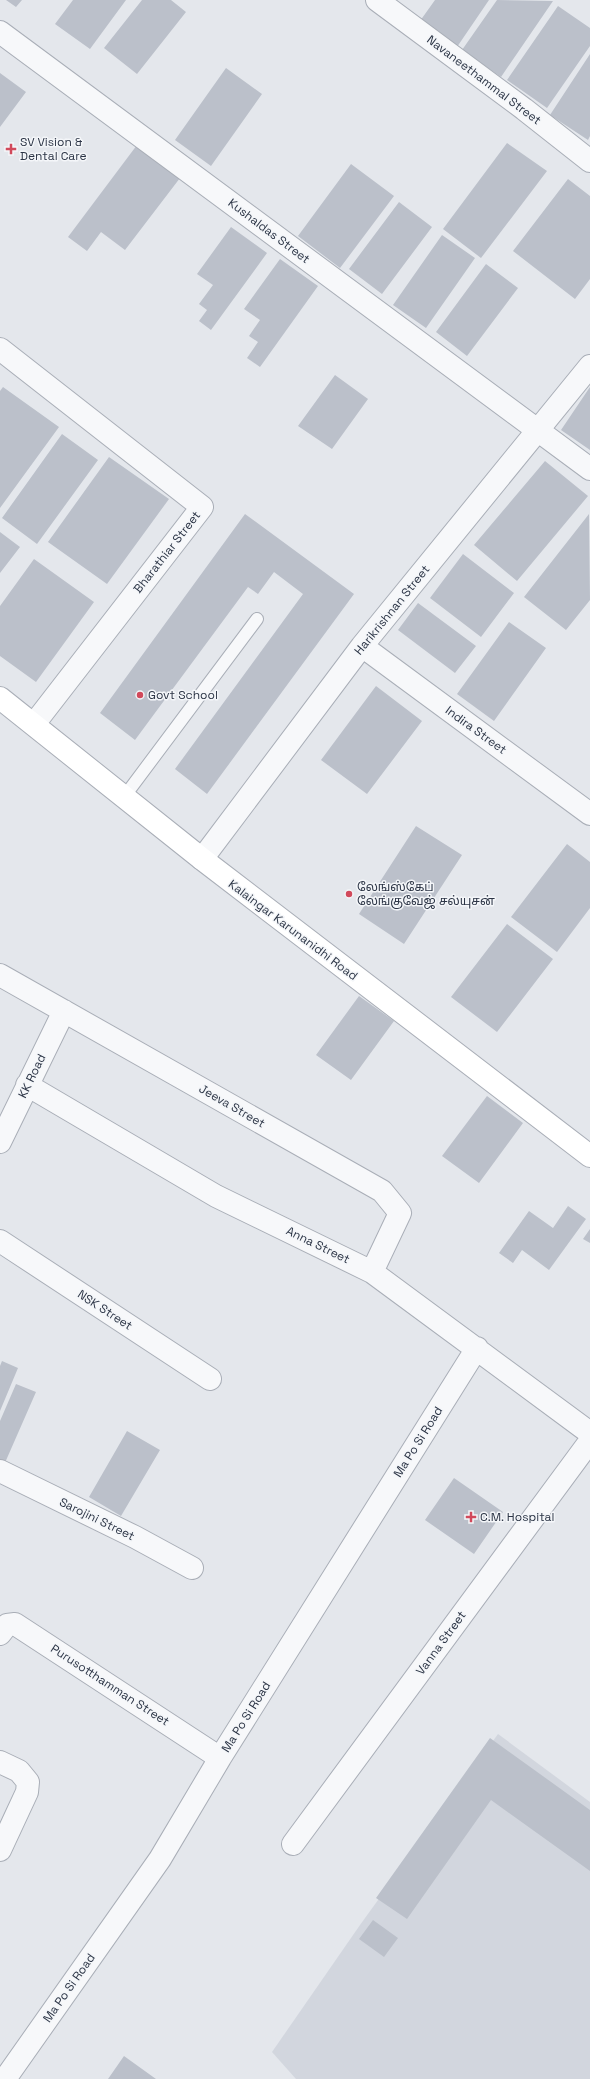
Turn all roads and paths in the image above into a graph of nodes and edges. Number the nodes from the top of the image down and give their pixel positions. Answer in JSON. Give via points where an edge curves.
{"nodes":[{"id":1,"x":383,"y":2,"type":"edge"},
{"id":2,"x":0,"y":32,"type":"edge"},
{"id":3,"x":590,"y":161,"type":"edge"},
{"id":4,"x":0,"y":348,"type":"edge"},
{"id":5,"x":590,"y":366,"type":"edge"},
{"id":6,"x":537,"y":430,"type":"junction"},
{"id":7,"x":590,"y":469,"type":"edge"},
{"id":8,"x":256,"y":618,"type":"dead end"},
{"id":9,"x":362,"y":646,"type":"junction"},
{"id":10,"x":0,"y":698,"type":"edge"},
{"id":11,"x":34,"y":724,"type":"junction"},
{"id":12,"x":124,"y":797,"type":"junction"},
{"id":13,"x":590,"y":814,"type":"edge"},
{"id":14,"x":202,"y":860,"type":"junction"},
{"id":15,"x":0,"y":975,"type":"edge"},
{"id":16,"x":64,"y":1010,"type":"junction"},
{"id":17,"x":27,"y":1085,"type":"junction"},
{"id":18,"x":0,"y":1142,"type":"edge"},
{"id":19,"x":590,"y":1156,"type":"edge"},
{"id":20,"x":0,"y":1241,"type":"edge"},
{"id":21,"x":372,"y":1272,"type":"junction"},
{"id":22,"x":477,"y":1348,"type":"junction"},
{"id":23,"x":210,"y":1379,"type":"dead end"},
{"id":24,"x":590,"y":1434,"type":"edge"},
{"id":25,"x":590,"y":1441,"type":"edge"},
{"id":26,"x":0,"y":1471,"type":"edge"},
{"id":27,"x":192,"y":1568,"type":"dead end"},
{"id":28,"x":0,"y":1634,"type":"edge"},
{"id":29,"x":220,"y":1758,"type":"junction"},
{"id":30,"x":0,"y":1762,"type":"edge"},
{"id":31,"x":292,"y":1844,"type":"dead end"},
{"id":32,"x":0,"y":1850,"type":"edge"},
{"id":33,"x":5,"y":2079,"type":"edge"}],
"edges":[{"from":1,"to":3,"type":"street","name":"Navaneethammal Street"},
{"from":2,"to":6,"type":"street","name":"Kushaldas Street"},
{"from":4,"to":11,"type":"street","name":"Bharathiar Street","via":[[202,507]]},
{"from":5,"to":6,"type":"street","name":"Harikrishnan Street"},
{"from":6,"to":7,"type":"street","name":"Kushaldas Street"},
{"from":6,"to":9,"type":"street","name":"Harikrishnan Street"},
{"from":8,"to":12,"type":"lane"},
{"from":9,"to":13,"type":"street","name":"Indira Street"},
{"from":9,"to":14,"type":"street","name":"Harikrishnan Street"},
{"from":10,"to":11,"type":"street","name":"Kalaingar Karunanidhi Road"},
{"from":11,"to":12,"type":"street","name":"Kalaingar Karunanidhi Road"},
{"from":12,"to":14,"type":"street","name":"Kalaingar Karunanidhi Road"},
{"from":14,"to":19,"type":"street","name":"Kalaingar Karunanidhi Road"},
{"from":15,"to":16,"type":"street","name":"Jeeva Street"},
{"from":16,"to":17,"type":"street","name":"KK Road"},
{"from":16,"to":21,"type":"street","name":"Jeeva Street","via":[[382,1191],[400,1213]]},
{"from":17,"to":18,"type":"street","name":"KK Road"},
{"from":17,"to":21,"type":"street","name":"Anna Street","via":[[216,1196]]},
{"from":20,"to":23,"type":"street","name":"NSK Street"},
{"from":21,"to":22,"type":"street","name":"Anna Street"},
{"from":22,"to":24,"type":"street","name":"Anna Street"},
{"from":22,"to":29,"type":"street","name":"Ma Po Si Road"},
{"from":25,"to":31,"type":"street","name":"Vanna Street"},
{"from":26,"to":27,"type":"street","name":"Sarojini Street"},
{"from":28,"to":29,"type":"street","name":"Purusotthamman Street","via":[[7,1625],[15,1624]]},
{"from":29,"to":33,"type":"street","name":"Ma Po Si Road","via":[[160,1859]]},
{"from":30,"to":32,"type":"street","via":[[19,1771],[28,1782],[27,1792]]}]}
